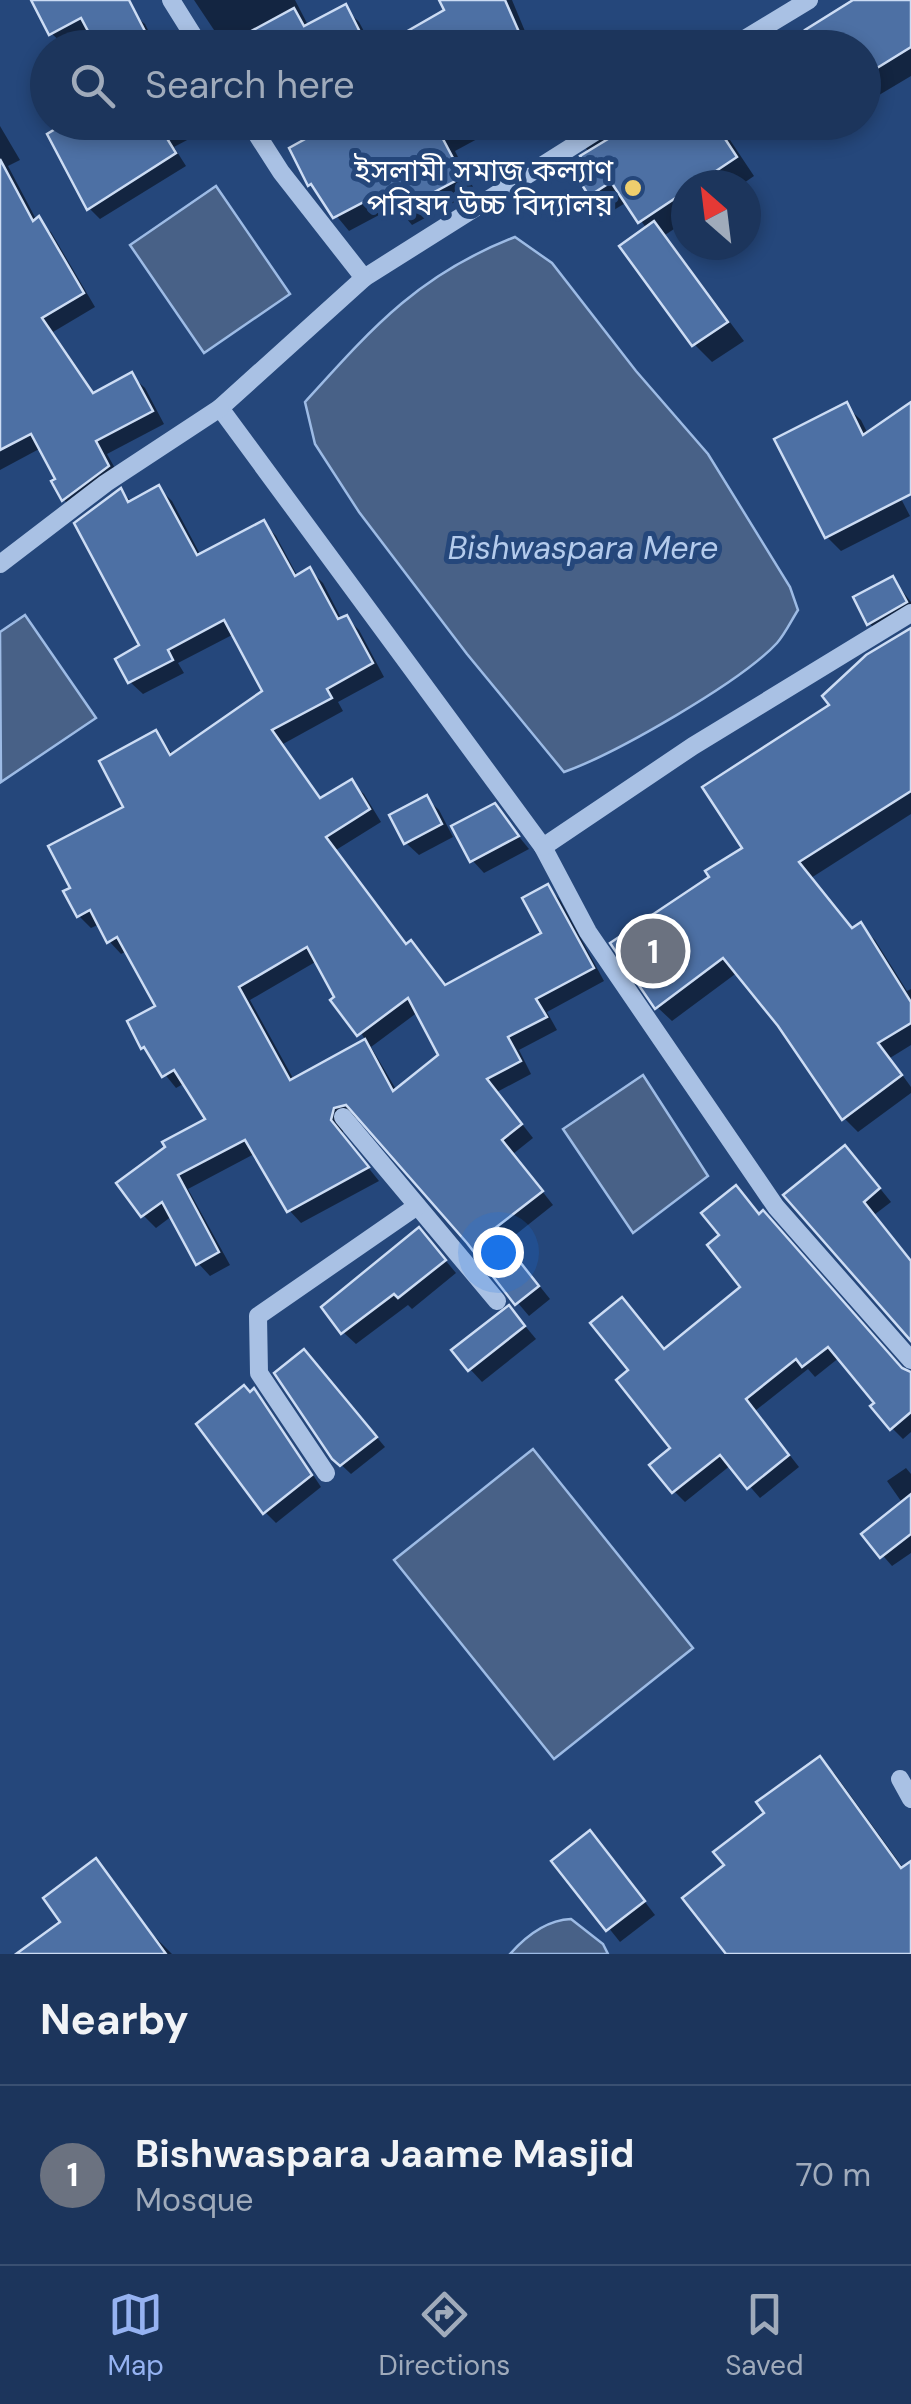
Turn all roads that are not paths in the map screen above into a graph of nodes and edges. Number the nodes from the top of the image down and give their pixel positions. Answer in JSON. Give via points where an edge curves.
{"nodes":[{"id":1,"x":171,"y":0,"type":"edge"},
{"id":2,"x":809,"y":0,"type":"edge"},
{"id":3,"x":190,"y":30,"type":"edge"},
{"id":4,"x":760,"y":30,"type":"edge"},
{"id":5,"x":261,"y":140,"type":"edge"},
{"id":6,"x":582,"y":140,"type":"edge"},
{"id":7,"x":364,"y":278,"type":"junction"},
{"id":8,"x":220,"y":408,"type":"junction"},
{"id":9,"x":0,"y":564,"type":"edge"},
{"id":10,"x":911,"y":614,"type":"edge"},
{"id":11,"x":543,"y":847,"type":"junction"},
{"id":12,"x":343,"y":1117,"type":"dead end"},
{"id":13,"x":417,"y":1206,"type":"junction"},
{"id":14,"x":497,"y":1301,"type":"dead end"},
{"id":15,"x":911,"y":1360,"type":"edge"},
{"id":16,"x":326,"y":1473,"type":"dead end"},
{"id":17,"x":900,"y":1779,"type":"dead end"},
{"id":18,"x":911,"y":1799,"type":"edge"}],
"edges":[{"from":1,"to":3,"type":"street"},
{"from":2,"to":4,"type":"street"},
{"from":5,"to":7,"type":"street"},
{"from":6,"to":7,"type":"street"},
{"from":7,"to":8,"type":"street"},
{"from":8,"to":9,"type":"street"},
{"from":8,"to":11,"type":"street"},
{"from":10,"to":11,"type":"street","via":[[693,746]]},
{"from":11,"to":15,"type":"street","via":[[606,960],[776,1207]]},
{"from":12,"to":13,"type":"street"},
{"from":13,"to":14,"type":"street"},
{"from":13,"to":16,"type":"street","via":[[258,1316],[259,1373]]},
{"from":17,"to":18,"type":"street"}]}
